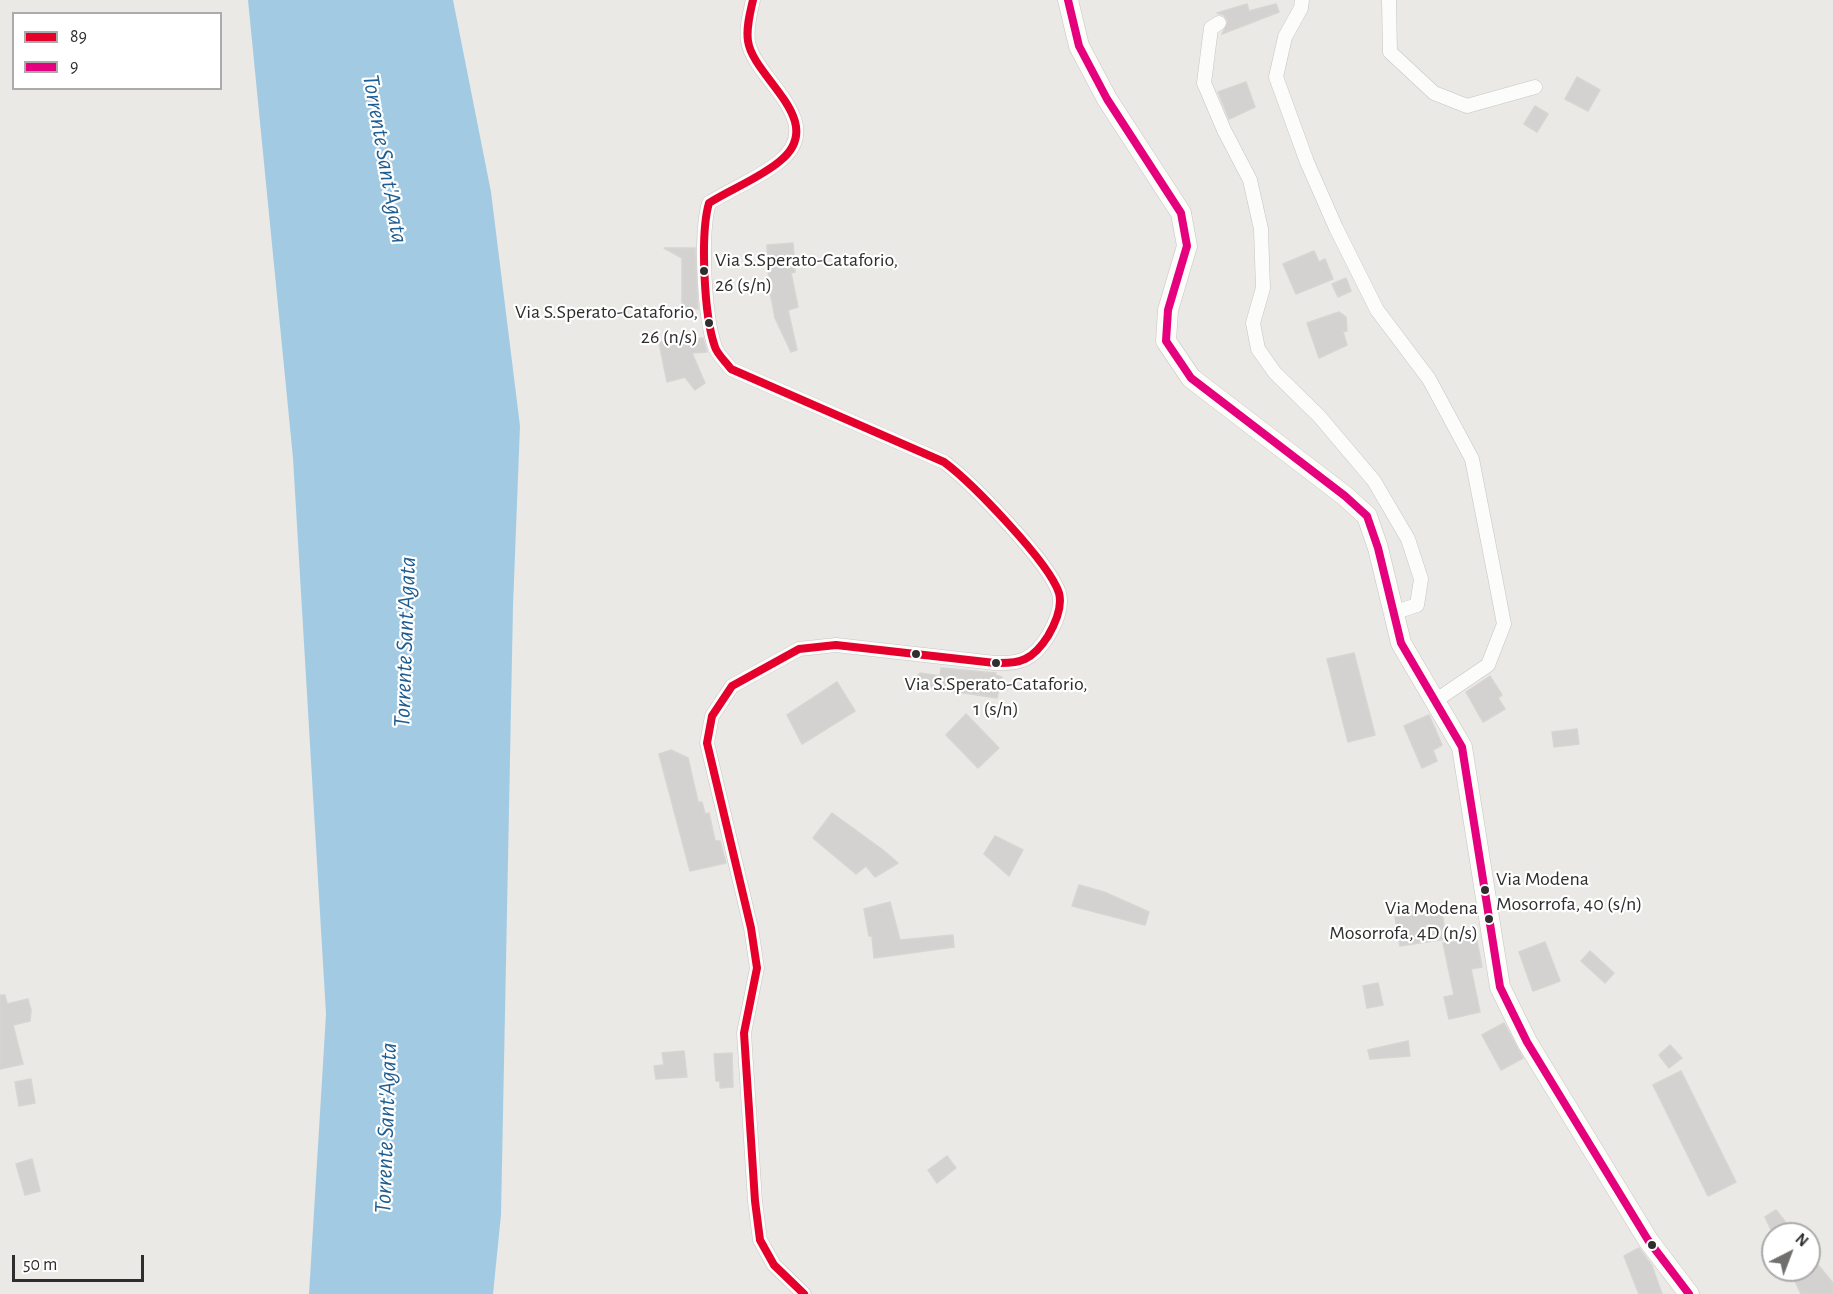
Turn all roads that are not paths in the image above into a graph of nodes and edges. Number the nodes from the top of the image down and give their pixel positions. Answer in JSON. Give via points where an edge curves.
{"nodes":[{"id":1,"x":753,"y":0,"type":"edge"},
{"id":2,"x":1068,"y":0,"type":"edge"},
{"id":3,"x":1302,"y":0,"type":"edge"},
{"id":4,"x":1389,"y":0,"type":"edge"},
{"id":5,"x":1220,"y":23,"type":"dead end"},
{"id":6,"x":1535,"y":87,"type":"dead end"},
{"id":7,"x":1393,"y":613,"type":"junction"},
{"id":8,"x":1435,"y":701,"type":"junction"},
{"id":9,"x":804,"y":1294,"type":"edge"},
{"id":10,"x":1689,"y":1294,"type":"edge"}],
"edges":[{"from":1,"to":9,"type":"street","via":[[748,42],[756,62],[794,116],[795,140],[782,160],[709,203],[704,222],[709,319],[715,349],[731,369],[944,462],[966,478],[1041,563],[1059,594],[1058,620],[1042,645],[1019,664],[836,645],[799,649],[732,686],[712,716],[707,743],[757,968],[744,1033],[760,1240],[774,1265]]},
{"from":2,"to":7,"type":"street","via":[[1079,46],[1107,99],[1181,213],[1187,246],[1168,310],[1166,341],[1191,378],[1367,516]]},
{"from":3,"to":8,"type":"street","via":[[1285,37],[1276,77],[1307,162],[1377,309],[1429,380],[1472,459],[1504,624],[1488,665]]},
{"from":4,"to":6,"type":"street","via":[[1390,52],[1434,93],[1467,106]]},
{"from":5,"to":7,"type":"street","via":[[1211,28],[1204,83],[1250,180],[1261,230],[1263,288],[1253,323],[1258,350],[1275,374],[1320,416],[1374,481],[1408,539],[1421,579],[1417,604]]},
{"from":7,"to":8,"type":"street","via":[[1401,643]]},
{"from":8,"to":10,"type":"street","via":[[1462,747],[1500,987],[1527,1042],[1648,1240]]}]}
